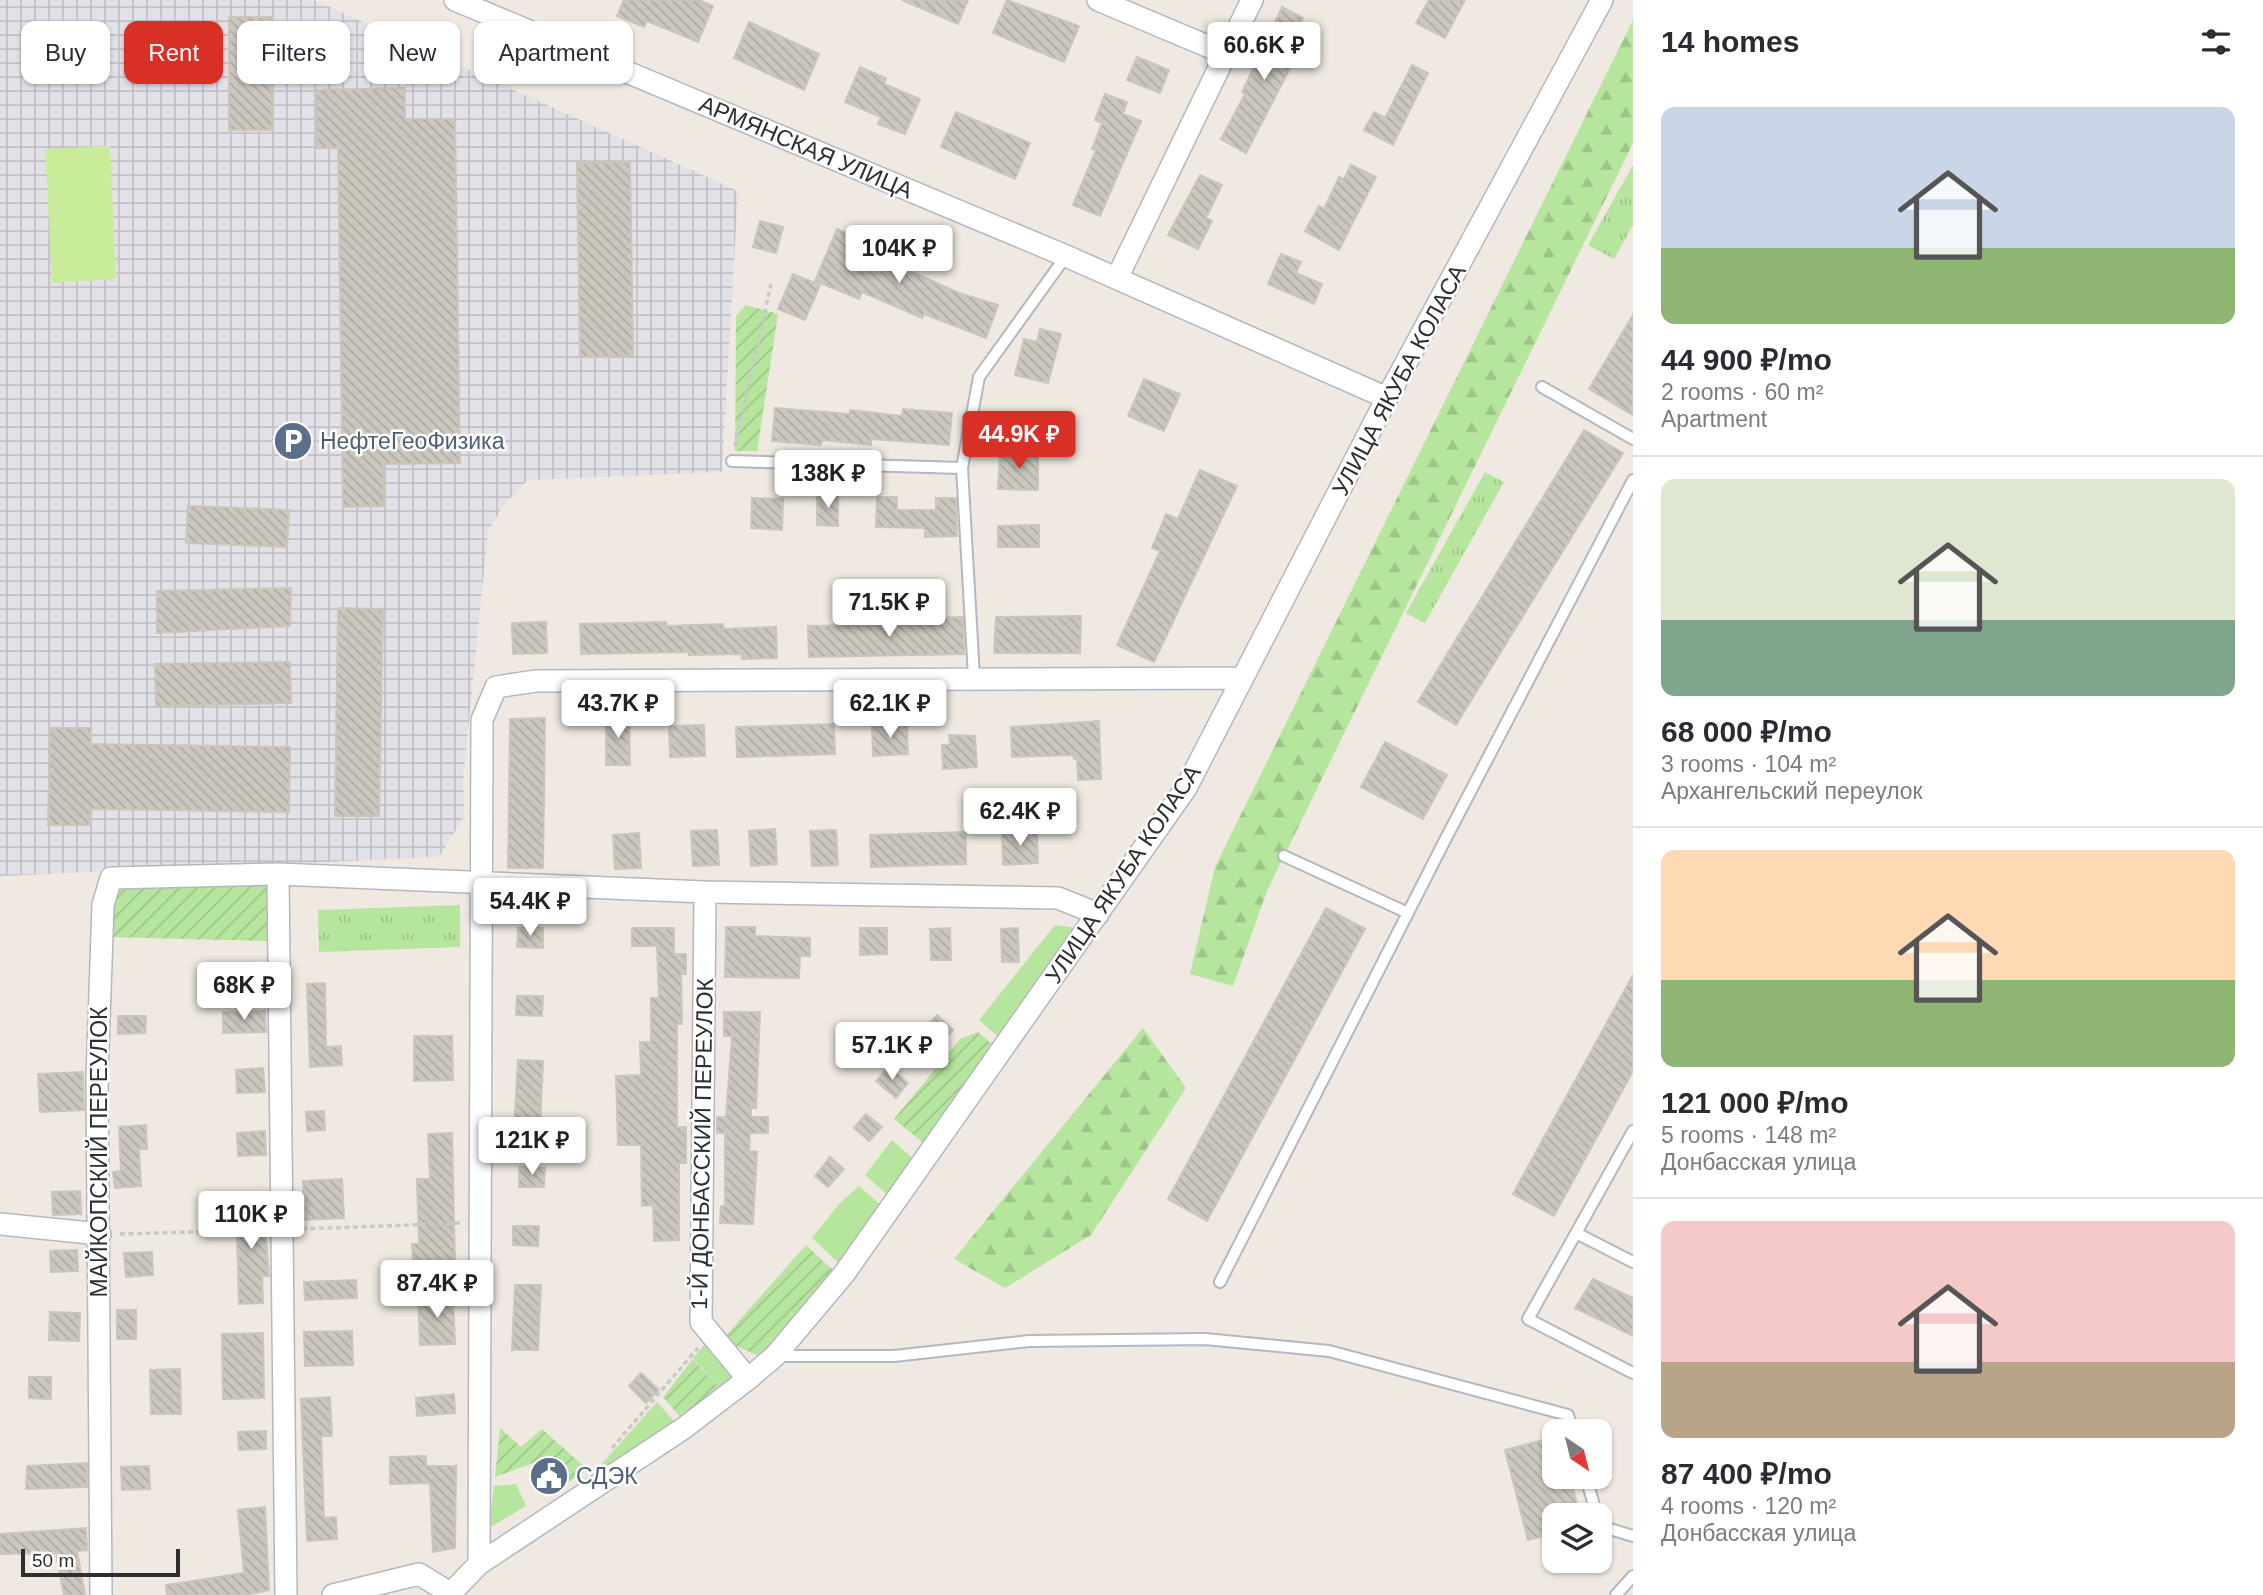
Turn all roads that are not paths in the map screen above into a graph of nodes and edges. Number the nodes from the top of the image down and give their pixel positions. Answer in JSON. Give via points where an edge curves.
{"nodes":[{"id":1,"x":455,"y":0,"type":"edge"},
{"id":2,"x":1098,"y":0,"type":"edge"},
{"id":3,"x":1252,"y":0,"type":"edge"},
{"id":4,"x":1602,"y":0,"type":"edge"},
{"id":5,"x":492,"y":7,"type":"edge"},
{"id":6,"x":1226,"y":54,"type":"junction"},
{"id":7,"x":1066,"y":256,"type":"junction"},
{"id":8,"x":1117,"y":278,"type":"junction"},
{"id":9,"x":1542,"y":387,"type":"dead end"},
{"id":10,"x":1387,"y":398,"type":"junction"},
{"id":11,"x":1633,"y":439,"type":"edge"},
{"id":12,"x":732,"y":461,"type":"road end"},
{"id":13,"x":961,"y":468,"type":"junction"},
{"id":14,"x":1633,"y":480,"type":"edge"},
{"id":15,"x":974,"y":677,"type":"junction"},
{"id":16,"x":1243,"y":678,"type":"junction"},
{"id":17,"x":1283,"y":856,"type":"dead end"},
{"id":18,"x":278,"y":874,"type":"junction"},
{"id":19,"x":480,"y":883,"type":"junction"},
{"id":20,"x":705,"y":892,"type":"junction"},
{"id":21,"x":1408,"y":913,"type":"junction"},
{"id":22,"x":1098,"y":914,"type":"junction"},
{"id":23,"x":1633,"y":1130,"type":"edge"},
{"id":24,"x":0,"y":1224,"type":"edge"},
{"id":25,"x":100,"y":1234,"type":"junction"},
{"id":26,"x":1576,"y":1234,"type":"junction"},
{"id":27,"x":1633,"y":1262,"type":"edge"},
{"id":28,"x":1220,"y":1282,"type":"dead end"},
{"id":29,"x":775,"y":1356,"type":"junction"},
{"id":30,"x":1633,"y":1373,"type":"edge"},
{"id":31,"x":748,"y":1379,"type":"junction"},
{"id":32,"x":1569,"y":1419,"type":"edge"},
{"id":33,"x":1612,"y":1530,"type":"edge"},
{"id":34,"x":1633,"y":1536,"type":"edge"},
{"id":35,"x":478,"y":1564,"type":"junction"},
{"id":36,"x":1633,"y":1576,"type":"edge"},
{"id":37,"x":456,"y":1592,"type":"edge"},
{"id":38,"x":100,"y":1595,"type":"edge"},
{"id":39,"x":286,"y":1595,"type":"edge"},
{"id":40,"x":333,"y":1595,"type":"edge"},
{"id":41,"x":1616,"y":1595,"type":"edge"}],
"edges":[{"from":1,"to":5,"type":"street","name":"АРМЯНСКАЯ УЛИЦА"},
{"from":2,"to":6,"type":"street"},
{"from":3,"to":6,"type":"street"},
{"from":4,"to":10,"type":"street","name":"УЛИЦА ЯКУБА КОЛАСА"},
{"from":5,"to":7,"type":"street","name":"АРМЯНСКАЯ УЛИЦА"},
{"from":6,"to":8,"type":"street"},
{"from":7,"to":8,"type":"street","name":"АРМЯНСКАЯ УЛИЦА"},
{"from":7,"to":13,"type":"lane","via":[[979,377]]},
{"from":8,"to":10,"type":"street","name":"АРМЯНСКАЯ УЛИЦА"},
{"from":9,"to":11,"type":"lane"},
{"from":10,"to":16,"type":"street","name":"УЛИЦА ЯКУБА КОЛАСА"},
{"from":12,"to":13,"type":"lane"},
{"from":13,"to":15,"type":"lane"},
{"from":14,"to":21,"type":"lane"},
{"from":15,"to":16,"type":"street"},
{"from":15,"to":19,"type":"street","via":[[536,681],[496,687],[482,720]]},
{"from":16,"to":22,"type":"street","name":"УЛИЦА ЯКУБА КОЛАСА","via":[[1186,788]]},
{"from":17,"to":21,"type":"lane"},
{"from":18,"to":19,"type":"street"},
{"from":18,"to":25,"type":"street","name":"МАЙКОПСКИЙ ПЕРЕУЛОК","via":[[111,878],[103,905],[97,1064]]},
{"from":18,"to":39,"type":"street"},
{"from":19,"to":20,"type":"street"},
{"from":19,"to":35,"type":"street"},
{"from":20,"to":22,"type":"street","via":[[1058,898]]},
{"from":20,"to":31,"type":"street","name":"1-Й ДОНБАССКИЙ ПЕРЕУЛОК","via":[[701,1322]]},
{"from":21,"to":28,"type":"lane"},
{"from":22,"to":29,"type":"street","name":"УЛИЦА ЯКУБА КОЛАСА","via":[[844,1274]]},
{"from":23,"to":26,"type":"lane"},
{"from":24,"to":25,"type":"street"},
{"from":25,"to":38,"type":"street","name":"МАЙКОПСКИЙ ПЕРЕУЛОК"},
{"from":26,"to":27,"type":"lane"},
{"from":26,"to":30,"type":"lane","via":[[1528,1319]]},
{"from":29,"to":31,"type":"street","name":"УЛИЦА ЯКУБА КОЛАСА"},
{"from":29,"to":32,"type":"lane","via":[[894,1356],[1043,1340],[1205,1339],[1316,1350],[1568,1415]]},
{"from":31,"to":35,"type":"street","name":"УЛИЦА ЯКУБА КОЛАСА","via":[[684,1428]]},
{"from":33,"to":34,"type":"lane"},
{"from":35,"to":37,"type":"street","name":"УЛИЦА ЯКУБА КОЛАСА"},
{"from":36,"to":41,"type":"lane"},
{"from":37,"to":40,"type":"street","via":[[419,1574]]}]}
